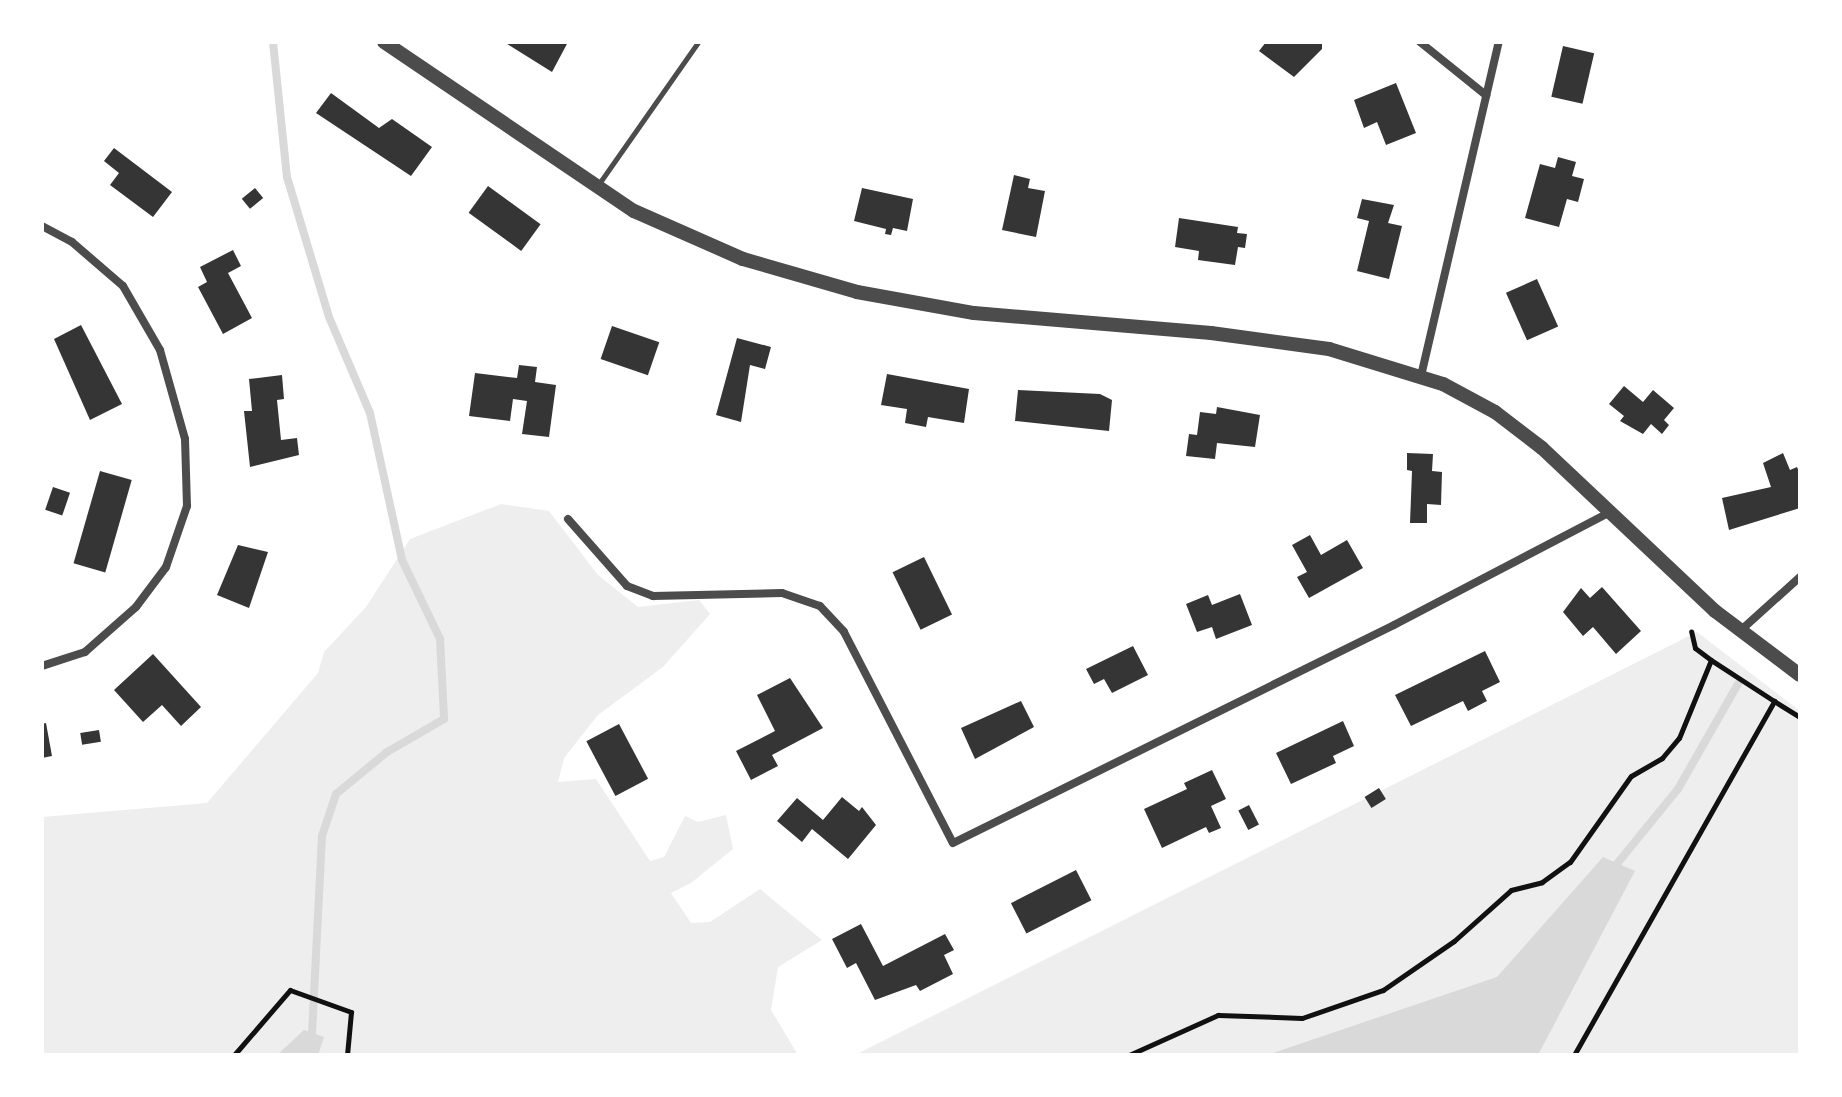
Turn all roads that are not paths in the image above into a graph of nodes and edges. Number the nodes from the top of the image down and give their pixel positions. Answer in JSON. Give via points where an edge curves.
{"nodes":[{"id":1,"x":384,"y":42,"type":"edge"},
{"id":2,"x":698,"y":42,"type":"edge"},
{"id":3,"x":1420,"y":42,"type":"edge"},
{"id":4,"x":1499,"y":42,"type":"edge"},
{"id":5,"x":1486,"y":95,"type":"junction"},
{"id":6,"x":597,"y":186,"type":"junction"},
{"id":7,"x":42,"y":226,"type":"edge"},
{"id":8,"x":1421,"y":376,"type":"junction"},
{"id":9,"x":1610,"y":512,"type":"junction"},
{"id":10,"x":568,"y":519,"type":"dead end"},
{"id":11,"x":1800,"y":577,"type":"edge"},
{"id":12,"x":1740,"y":631,"type":"junction"},
{"id":13,"x":42,"y":666,"type":"edge"},
{"id":14,"x":1800,"y":675,"type":"edge"}],
"edges":[{"from":1,"to":6,"type":"street"},
{"from":2,"to":6,"type":"lane"},
{"from":3,"to":5,"type":"street"},
{"from":4,"to":5,"type":"street"},
{"from":5,"to":8,"type":"street"},
{"from":6,"to":8,"type":"street","via":[[687,237],[857,292],[1004,317],[1270,339],[1329,349]]},
{"from":7,"to":13,"type":"street","via":[[72,242],[123,286],[160,350],[185,439],[187,506],[166,567],[136,607],[85,652]]},
{"from":8,"to":9,"type":"street","via":[[1495,412]]},
{"from":9,"to":10,"type":"street","via":[[953,843],[844,632],[820,606],[782,593],[653,596],[627,586]]},
{"from":9,"to":12,"type":"street"},
{"from":11,"to":12,"type":"street"},
{"from":12,"to":14,"type":"street"}]}
